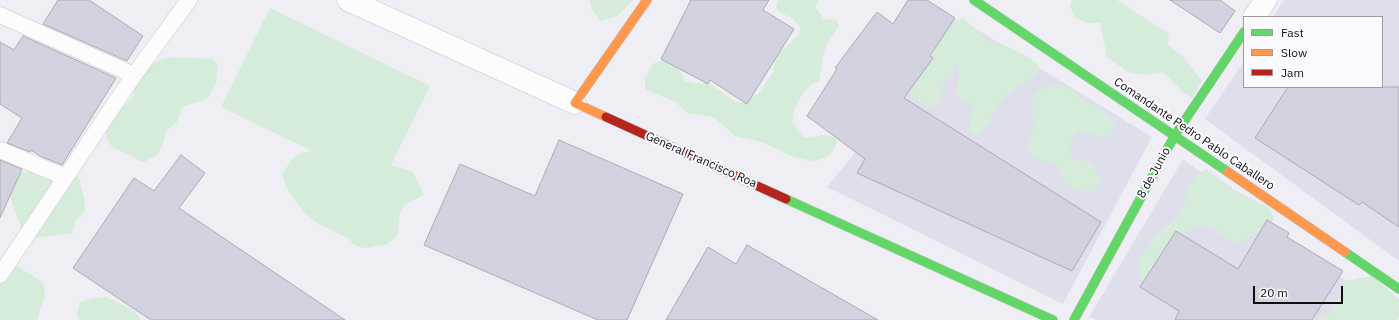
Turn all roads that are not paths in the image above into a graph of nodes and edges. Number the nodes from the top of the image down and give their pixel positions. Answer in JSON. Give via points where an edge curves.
{"nodes":[{"id":1,"x":188,"y":0,"type":"edge"},
{"id":2,"x":348,"y":0,"type":"edge"},
{"id":3,"x":647,"y":0,"type":"edge"},
{"id":4,"x":974,"y":0,"type":"edge"},
{"id":5,"x":1266,"y":0,"type":"edge"},
{"id":6,"x":0,"y":15,"type":"edge"},
{"id":7,"x":1255,"y":16,"type":"edge"},
{"id":8,"x":1243,"y":33,"type":"edge"},
{"id":9,"x":134,"y":74,"type":"junction"},
{"id":10,"x":575,"y":103,"type":"junction"},
{"id":11,"x":1175,"y":135,"type":"junction"},
{"id":12,"x":0,"y":150,"type":"edge"},
{"id":13,"x":65,"y":177,"type":"junction"},
{"id":14,"x":0,"y":274,"type":"edge"},
{"id":15,"x":1399,"y":289,"type":"edge"},
{"id":16,"x":1053,"y":320,"type":"edge"},
{"id":17,"x":1074,"y":320,"type":"edge"}],
"edges":[{"from":1,"to":9,"type":"lane"},
{"from":2,"to":10,"type":"street","name":"General Francisco Roa"},
{"from":3,"to":10,"type":"street"},
{"from":4,"to":11,"type":"street","name":"Comandante Pedro Pablo Caballero"},
{"from":5,"to":7,"type":"street"},
{"from":6,"to":9,"type":"lane"},
{"from":8,"to":11,"type":"street","name":"8 de Junio"},
{"from":9,"to":13,"type":"lane"},
{"from":10,"to":16,"type":"street","name":"General Francisco Roa"},
{"from":11,"to":15,"type":"street","name":"Comandante Pedro Pablo Caballero"},
{"from":11,"to":17,"type":"street","name":"8 de Junio"},
{"from":12,"to":13,"type":"lane"},
{"from":13,"to":14,"type":"lane"}]}
